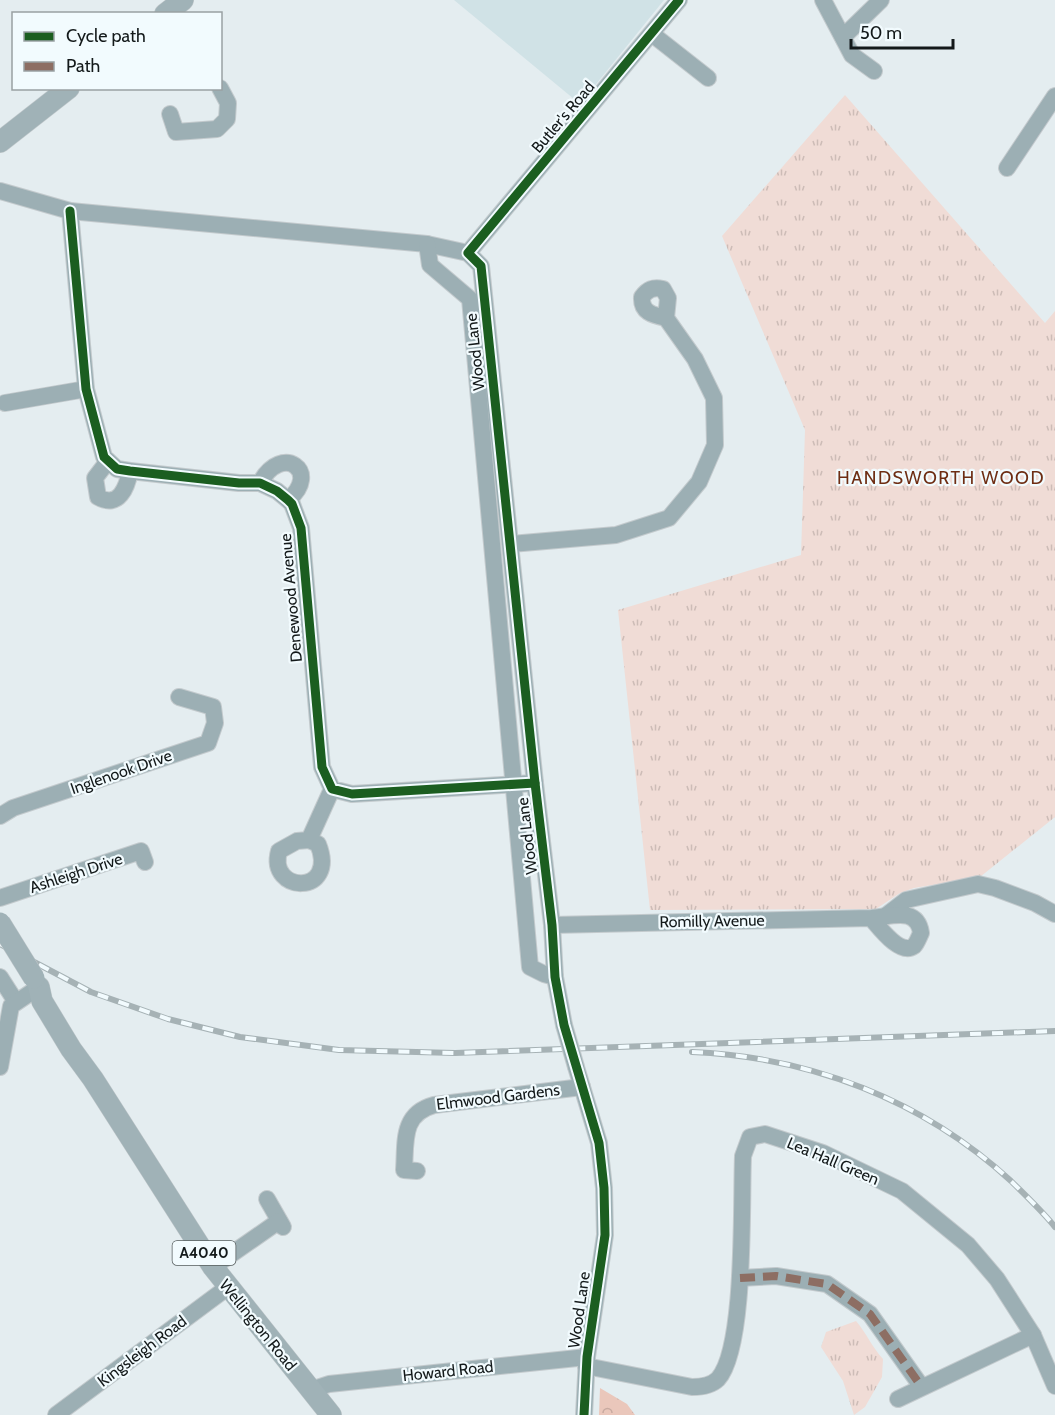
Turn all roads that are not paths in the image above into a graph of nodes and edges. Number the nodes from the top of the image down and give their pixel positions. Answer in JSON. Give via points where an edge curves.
{"nodes":[{"id":1,"x":183,"y":0,"type":"edge"},
{"id":2,"x":679,"y":0,"type":"edge"},
{"id":3,"x":823,"y":0,"type":"edge"},
{"id":4,"x":880,"y":0,"type":"edge"},
{"id":5,"x":168,"y":12,"type":"edge"},
{"id":6,"x":652,"y":34,"type":"junction"},
{"id":7,"x":843,"y":37,"type":"junction"},
{"id":8,"x":874,"y":71,"type":"dead end"},
{"id":9,"x":708,"y":78,"type":"dead end"},
{"id":10,"x":66,"y":90,"type":"edge"},
{"id":11,"x":221,"y":90,"type":"edge"},
{"id":12,"x":1055,"y":96,"type":"edge"},
{"id":13,"x":170,"y":114,"type":"dead end"},
{"id":14,"x":0,"y":142,"type":"edge"},
{"id":15,"x":1006,"y":168,"type":"dead end"},
{"id":16,"x":0,"y":191,"type":"edge"},
{"id":17,"x":70,"y":211,"type":"junction"},
{"id":18,"x":427,"y":244,"type":"junction"},
{"id":19,"x":468,"y":253,"type":"junction"},
{"id":20,"x":666,"y":318,"type":"dead end"},
{"id":21,"x":86,"y":389,"type":"junction"},
{"id":22,"x":2,"y":404,"type":"edge"},
{"id":23,"x":108,"y":461,"type":"junction"},
{"id":24,"x":130,"y":471,"type":"junction"},
{"id":25,"x":260,"y":483,"type":"junction"},
{"id":26,"x":288,"y":500,"type":"junction"},
{"id":27,"x":511,"y":544,"type":"junction"},
{"id":28,"x":179,"y":697,"type":"dead end"},
{"id":29,"x":535,"y":783,"type":"junction"},
{"id":30,"x":514,"y":784,"type":"junction"},
{"id":31,"x":332,"y":789,"type":"junction"},
{"id":32,"x":0,"y":816,"type":"edge"},
{"id":33,"x":309,"y":840,"type":"dead end"},
{"id":34,"x":145,"y":861,"type":"dead end"},
{"id":35,"x":0,"y":898,"type":"edge"},
{"id":36,"x":1055,"y":914,"type":"edge"},
{"id":37,"x":0,"y":923,"type":"edge"},
{"id":38,"x":552,"y":925,"type":"junction"},
{"id":39,"x":0,"y":977,"type":"edge"},
{"id":40,"x":555,"y":977,"type":"junction"},
{"id":41,"x":36,"y":983,"type":"junction"},
{"id":42,"x":16,"y":1002,"type":"junction"},
{"id":43,"x":0,"y":1067,"type":"edge"},
{"id":44,"x":582,"y":1087,"type":"junction"},
{"id":45,"x":417,"y":1171,"type":"dead end"},
{"id":46,"x":267,"y":1199,"type":"dead end"},
{"id":47,"x":213,"y":1267,"type":"junction"},
{"id":48,"x":740,"y":1278,"type":"junction"},
{"id":49,"x":228,"y":1287,"type":"junction"},
{"id":50,"x":1033,"y":1335,"type":"junction"},
{"id":51,"x":587,"y":1361,"type":"junction"},
{"id":52,"x":921,"y":1386,"type":"junction"},
{"id":53,"x":1055,"y":1386,"type":"edge"},
{"id":54,"x":311,"y":1390,"type":"junction"},
{"id":55,"x":898,"y":1399,"type":"dead end"},
{"id":56,"x":56,"y":1415,"type":"edge"},
{"id":57,"x":331,"y":1415,"type":"edge"},
{"id":58,"x":584,"y":1415,"type":"edge"}],
"edges":[{"from":1,"to":5,"type":"main road"},
{"from":2,"to":6,"type":"street","name":"Butler's Road"},
{"from":3,"to":7,"type":"street"},
{"from":4,"to":7,"type":"street"},
{"from":6,"to":9,"type":"street"},
{"from":6,"to":19,"type":"street","name":"Butler's Road"},
{"from":7,"to":8,"type":"street","via":[[852,55]]},
{"from":10,"to":14,"type":"main road"},
{"from":11,"to":13,"type":"street","via":[[228,104],[227,119],[217,129],[176,132]]},
{"from":12,"to":15,"type":"street"},
{"from":16,"to":17,"type":"street"},
{"from":17,"to":18,"type":"street"},
{"from":17,"to":21,"type":"street"},
{"from":18,"to":19,"type":"street"},
{"from":18,"to":30,"type":"street","via":[[430,265],[470,299]]},
{"from":19,"to":27,"type":"street","name":"Wood Lane","via":[[481,266]]},
{"from":20,"to":27,"type":"street","via":[[695,359],[714,398],[715,445],[699,482],[669,518],[616,535]]},
{"from":21,"to":22,"type":"street"},
{"from":21,"to":23,"type":"street"},
{"from":23,"to":24,"type":"street","via":[[117,469]]},
{"from":23,"to":24,"type":"street","via":[[95,478],[98,497],[103,500],[114,499],[127,488]]},
{"from":24,"to":25,"type":"street"},
{"from":25,"to":26,"type":"street"},
{"from":25,"to":26,"type":"street","via":[[274,465],[294,465],[300,471],[302,484]]},
{"from":26,"to":31,"type":"street","name":"Denewood Avenue","via":[[301,528],[322,767]]},
{"from":27,"to":29,"type":"street","name":"Wood Lane"},
{"from":28,"to":32,"type":"street","name":"Inglenook Drive","via":[[217,706],[208,743],[13,808]]},
{"from":29,"to":30,"type":"street"},
{"from":29,"to":38,"type":"street","name":"Wood Lane"},
{"from":30,"to":31,"type":"street","via":[[352,794]]},
{"from":30,"to":40,"type":"street","via":[[530,967]]},
{"from":31,"to":33,"type":"street"},
{"from":34,"to":35,"type":"street","name":"Ashleigh Drive","via":[[141,851]]},
{"from":36,"to":38,"type":"street","name":"Romilly Avenue","via":[[978,884],[906,900],[877,918]]},
{"from":37,"to":41,"type":"main road","name":"Wellington Road","number":"A4040","bridge":true},
{"from":38,"to":40,"type":"street","name":"Wood Lane"},
{"from":39,"to":42,"type":"street"},
{"from":40,"to":44,"type":"street","name":"Wood Lane","bridge":true},
{"from":41,"to":42,"type":"street"},
{"from":41,"to":47,"type":"main road","name":"Wellington Road","number":"A4040","via":[[51,999],[93,1079]]},
{"from":42,"to":43,"type":"street","via":[[11,1006]]},
{"from":44,"to":45,"type":"street","name":"Elmwood Gardens","via":[[423,1108],[407,1128],[404,1170]]},
{"from":44,"to":51,"type":"street","name":"Wood Lane","via":[[599,1143],[605,1235]]},
{"from":46,"to":47,"type":"street","via":[[281,1224]]},
{"from":47,"to":49,"type":"main road","name":"Wellington Road","number":"A4040"},
{"from":48,"to":50,"type":"street","name":"Lea Hall Green","via":[[743,1156],[750,1137],[765,1134],[823,1153],[902,1191],[968,1245],[998,1279]]},
{"from":48,"to":51,"type":"street","name":"Lea Hall Green","via":[[732,1349],[717,1380],[704,1387],[692,1387]]},
{"from":48,"to":52,"type":"street","via":[[776,1276],[827,1284],[870,1314]]},
{"from":49,"to":54,"type":"main road","name":"Wellington Road","number":"A4040"},
{"from":49,"to":56,"type":"street","name":"Kingsleigh Road"},
{"from":50,"to":52,"type":"street"},
{"from":50,"to":53,"type":"street","name":"Lea Hall Green"},
{"from":51,"to":54,"type":"street","name":"Howard Road","via":[[329,1384]]},
{"from":51,"to":58,"type":"street","name":"Wood Lane"},
{"from":52,"to":55,"type":"street"},
{"from":54,"to":57,"type":"main road","name":"Wellington Road","number":"A4040"}]}
